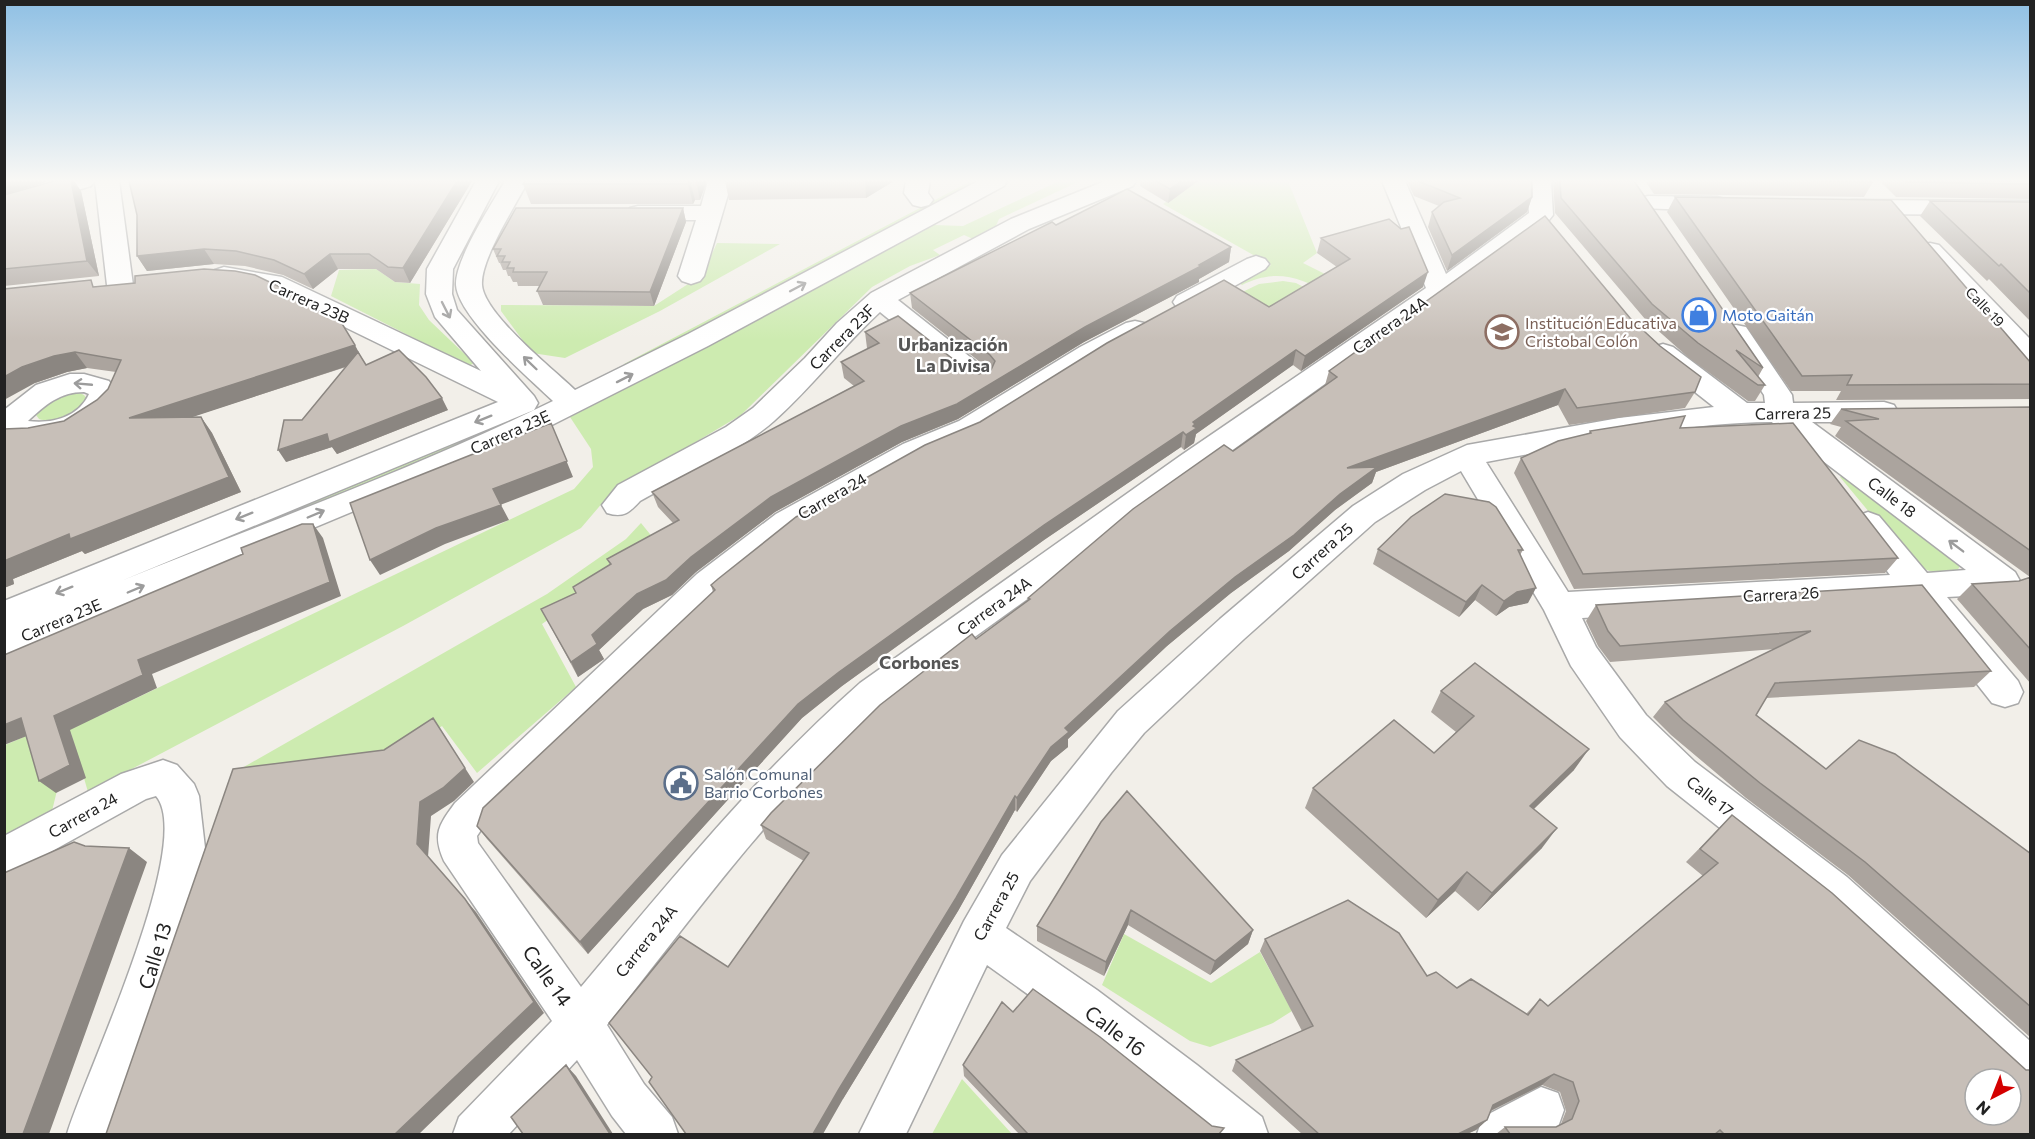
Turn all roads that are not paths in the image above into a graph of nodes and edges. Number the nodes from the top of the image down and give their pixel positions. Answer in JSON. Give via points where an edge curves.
{"nodes":[{"id":1,"x":113,"y":234,"type":"edge"},
{"id":2,"x":459,"y":234,"type":"edge"},
{"id":3,"x":496,"y":234,"type":"edge"},
{"id":4,"x":704,"y":234,"type":"edge"},
{"id":5,"x":844,"y":234,"type":"edge"},
{"id":6,"x":897,"y":234,"type":"edge"},
{"id":7,"x":1001,"y":234,"type":"edge"},
{"id":8,"x":1416,"y":234,"type":"edge"},
{"id":9,"x":1531,"y":234,"type":"edge"},
{"id":10,"x":1915,"y":234,"type":"edge"},
{"id":11,"x":1246,"y":258,"type":"dead end"},
{"id":12,"x":474,"y":263,"type":"junction"},
{"id":13,"x":440,"y":269,"type":"junction"},
{"id":14,"x":202,"y":275,"type":"edge"},
{"id":15,"x":691,"y":276,"type":"dead end"},
{"id":16,"x":119,"y":285,"type":"edge"},
{"id":17,"x":1440,"y":291,"type":"junction"},
{"id":18,"x":880,"y":298,"type":"junction"},
{"id":19,"x":1719,"y":309,"type":"edge"},
{"id":20,"x":1645,"y":336,"type":"edge"},
{"id":21,"x":2031,"y":355,"type":"edge"},
{"id":22,"x":979,"y":378,"type":"edge"},
{"id":23,"x":564,"y":396,"type":"junction"},
{"id":24,"x":532,"y":411,"type":"junction"},
{"id":25,"x":1915,"y":411,"type":"edge"},
{"id":26,"x":1741,"y":413,"type":"junction"},
{"id":27,"x":1780,"y":413,"type":"junction"},
{"id":28,"x":1467,"y":455,"type":"junction"},
{"id":29,"x":618,"y":505,"type":"dead end"},
{"id":30,"x":2003,"y":581,"type":"joint"},
{"id":31,"x":1917,"y":586,"type":"junction"},
{"id":32,"x":1559,"y":606,"type":"junction"},
{"id":33,"x":4,"y":615,"type":"edge"},
{"id":34,"x":4,"y":643,"type":"edge"},
{"id":35,"x":2005,"y":692,"type":"dead end"},
{"id":36,"x":163,"y":777,"type":"joint"},
{"id":37,"x":469,"y":815,"type":"joint"},
{"id":38,"x":4,"y":857,"type":"edge"},
{"id":39,"x":979,"y":935,"type":"junction"},
{"id":40,"x":580,"y":1023,"type":"junction"},
{"id":41,"x":2031,"y":1071,"type":"edge"},
{"id":42,"x":1541,"y":1110,"type":"dead end"},
{"id":43,"x":90,"y":1134,"type":"edge"},
{"id":44,"x":476,"y":1134,"type":"edge"},
{"id":45,"x":655,"y":1134,"type":"edge"},
{"id":46,"x":882,"y":1134,"type":"edge"},
{"id":47,"x":1245,"y":1134,"type":"edge"},
{"id":48,"x":1500,"y":1134,"type":"edge"}],
"edges":[{"from":1,"to":16,"type":"street"},
{"from":2,"to":13,"type":"street"},
{"from":3,"to":12,"type":"street"},
{"from":4,"to":15,"type":"street"},
{"from":5,"to":23,"type":"street","name":"Carrera 23E"},
{"from":23,"to":6,"type":"street","name":"Carrera 23E","one_way":true,"via":[[688,346]]},
{"from":7,"to":18,"type":"street","name":"Carrera 23F"},
{"from":8,"to":17,"type":"street"},
{"from":9,"to":17,"type":"street","name":"Carrera 24A"},
{"from":10,"to":21,"type":"street","name":"Calle 19"},
{"from":11,"to":37,"type":"street","name":"Carrera 24","via":[[969,428],[914,451],[787,522],[709,583]]},
{"from":12,"to":13,"type":"street"},
{"from":23,"to":12,"type":"street","one_way":true,"via":[[477,306],[469,285]]},
{"from":13,"to":24,"type":"street","one_way":true,"via":[[439,294],[444,311]]},
{"from":14,"to":24,"type":"street","name":"Carrera 23B","via":[[245,276],[273,282]]},
{"from":17,"to":40,"type":"street","name":"Carrera 24A","via":[[1191,462],[848,715],[743,822]]},
{"from":18,"to":22,"type":"street"},
{"from":18,"to":29,"type":"street","name":"Carrera 23F","via":[[763,415],[629,493]]},
{"from":19,"to":27,"type":"street","name":"Calle 18","via":[[1778,395]]},
{"from":20,"to":26,"type":"street"},
{"from":23,"to":24,"type":"street","name":"Carrera 23E"},
{"from":24,"to":33,"type":"street","name":"Carrera 23E","one_way":true},
{"from":34,"to":24,"type":"street","name":"Carrera 23E","one_way":true,"via":[[458,456]]},
{"from":25,"to":27,"type":"street","name":"Carrera 25"},
{"from":26,"to":27,"type":"street","name":"Carrera 25"},
{"from":26,"to":28,"type":"street","name":"Carrera 25","via":[[1619,428]]},
{"from":30,"to":27,"type":"street","name":"Calle 18","one_way":true},
{"from":27,"to":31,"type":"street","name":"Calle 18"},
{"from":28,"to":32,"type":"street","name":"Calle 17"},
{"from":28,"to":39,"type":"street","name":"Carrera 25","via":[[1364,514],[1131,722],[1016,868]]},
{"from":30,"to":31,"type":"street","name":"Carrera 26"},
{"from":31,"to":32,"type":"street","name":"Carrera 26"},
{"from":31,"to":35,"type":"street","name":"Calle 18"},
{"from":32,"to":41,"type":"street","name":"Calle 17","via":[[1583,656],[1634,726],[1681,774],[1832,891]]},
{"from":36,"to":38,"type":"street","name":"Carrera 24","via":[[135,786]]},
{"from":36,"to":43,"type":"street","name":"Calle 13","via":[[180,796],[186,848],[154,967]]},
{"from":37,"to":40,"type":"street","name":"Calle 14","via":[[456,832],[458,849]]},
{"from":39,"to":46,"type":"street","name":"Carrera 25"},
{"from":39,"to":47,"type":"street","name":"Calle 16","via":[[1027,965],[1181,1080]]},
{"from":40,"to":44,"type":"street","name":"Carrera 24A"},
{"from":40,"to":45,"type":"street","name":"Calle 14","via":[[628,1100]]},
{"from":42,"to":48,"type":"street"}]}
